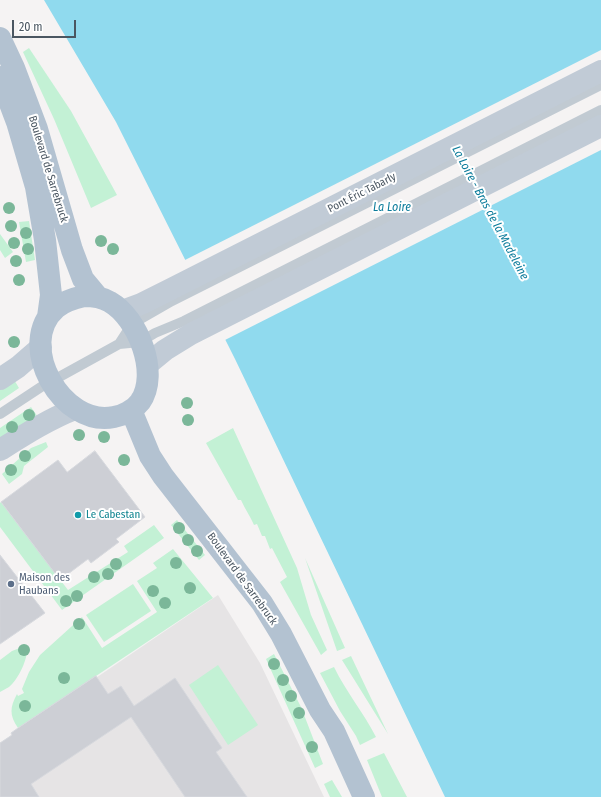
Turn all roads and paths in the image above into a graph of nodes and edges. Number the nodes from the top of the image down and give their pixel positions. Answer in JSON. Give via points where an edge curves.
{"nodes":[{"id":1,"x":0,"y":38,"type":"edge"},
{"id":2,"x":601,"y":71,"type":"edge"},
{"id":3,"x":0,"y":78,"type":"edge"},
{"id":4,"x":601,"y":85,"type":"edge"},
{"id":5,"x":601,"y":110,"type":"edge"},
{"id":6,"x":601,"y":126,"type":"edge"},
{"id":7,"x":170,"y":296,"type":"junction"},
{"id":8,"x":98,"y":297,"type":"junction"},
{"id":9,"x":48,"y":317,"type":"junction"},
{"id":10,"x":187,"y":327,"type":"junction"},
{"id":11,"x":128,"y":330,"type":"junction"},
{"id":12,"x":41,"y":347,"type":"junction"},
{"id":13,"x":148,"y":364,"type":"junction"},
{"id":14,"x":0,"y":379,"type":"edge"},
{"id":15,"x":51,"y":382,"type":"junction"},
{"id":16,"x":76,"y":409,"type":"junction"},
{"id":17,"x":131,"y":410,"type":"junction"},
{"id":18,"x":0,"y":414,"type":"edge"},
{"id":19,"x":0,"y":450,"type":"edge"},
{"id":20,"x":364,"y":797,"type":"edge"}],
"edges":[{"from":1,"to":8,"type":"main road","name":"Boulevard de Sarrebruck","via":[[35,123],[72,250],[83,279]]},
{"from":2,"to":7,"type":"street","name":"Pont Éric Tabarly"},
{"from":3,"to":9,"type":"main road","name":"Boulevard de Sarrebruck","via":[[17,122],[36,187],[51,295]]},
{"from":4,"to":7,"type":"lane"},
{"from":5,"to":10,"type":"lane"},
{"from":6,"to":10,"type":"street"},
{"from":7,"to":11,"type":"street","name":"Pont Éric Tabarly","via":[[141,304]]},
{"from":8,"to":9,"type":"main road","via":[[84,296],[71,299],[57,307]]},
{"from":8,"to":11,"type":"main road","via":[[111,303]]},
{"from":9,"to":12,"type":"main road","name":"Boulevard de Sarrebruck","via":[[43,328]]},
{"from":10,"to":11,"type":"lane","via":[[155,333]]},
{"from":10,"to":13,"type":"street"},
{"from":11,"to":13,"type":"main road"},
{"from":11,"to":15,"type":"lane"},
{"from":12,"to":14,"type":"street"},
{"from":12,"to":15,"type":"main road","name":"Boulevard de Sarrebruck","via":[[44,366]]},
{"from":13,"to":17,"type":"main road","via":[[145,389],[140,401]]},
{"from":15,"to":16,"type":"main road","name":"Boulevard de Sarrebruck","via":[[63,398]]},
{"from":15,"to":18,"type":"lane"},
{"from":16,"to":17,"type":"main road","name":"Boulevard de Sarrebruck","via":[[101,419],[122,415]]},
{"from":16,"to":19,"type":"street","via":[[23,435]]},
{"from":17,"to":20,"type":"main road","name":"Boulevard de Sarrebruck","via":[[150,456],[163,476],[262,603],[281,634],[334,732]]}]}
